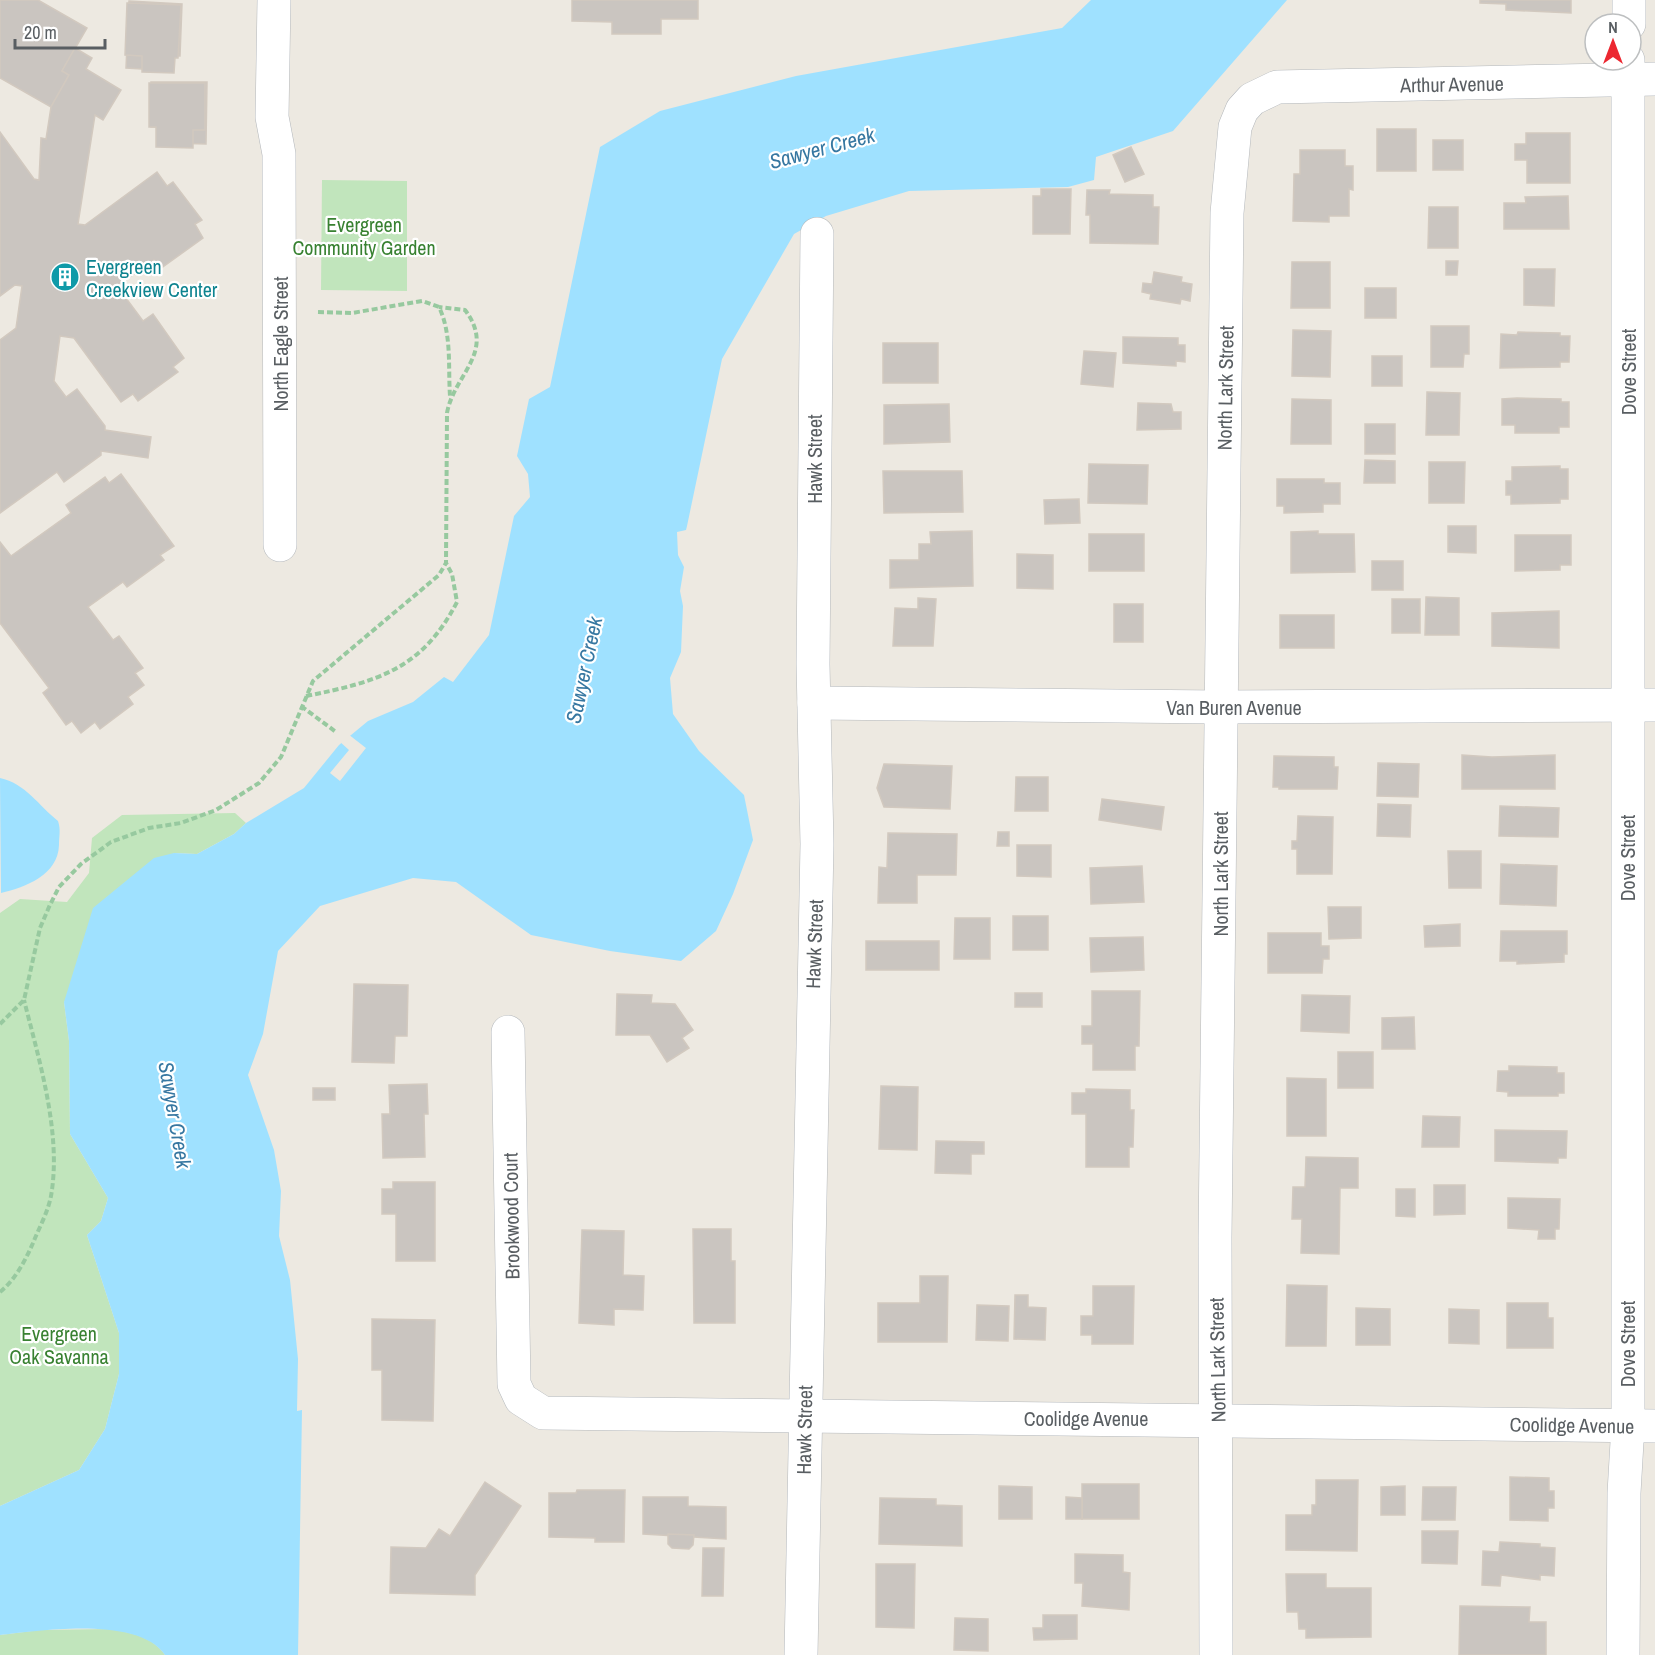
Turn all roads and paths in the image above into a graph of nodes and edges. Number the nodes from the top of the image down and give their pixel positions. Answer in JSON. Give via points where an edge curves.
{"nodes":[{"id":1,"x":274,"y":0,"type":"edge"},
{"id":2,"x":1637,"y":73,"type":"edge"},
{"id":3,"x":1252,"y":99,"type":"joint"},
{"id":4,"x":817,"y":234,"type":"dead end"},
{"id":5,"x":439,"y":308,"type":"junction"},
{"id":6,"x":318,"y":312,"type":"dead end"},
{"id":7,"x":450,"y":396,"type":"junction"},
{"id":8,"x":280,"y":545,"type":"dead end"},
{"id":9,"x":446,"y":563,"type":"junction"},
{"id":10,"x":306,"y":696,"type":"junction"},
{"id":11,"x":814,"y":703,"type":"junction"},
{"id":12,"x":1640,"y":705,"type":"edge"},
{"id":13,"x":301,"y":706,"type":"junction"},
{"id":14,"x":1219,"y":707,"type":"junction"},
{"id":15,"x":336,"y":732,"type":"dead end"},
{"id":16,"x":24,"y":1000,"type":"junction"},
{"id":17,"x":0,"y":1024,"type":"edge"},
{"id":18,"x":508,"y":1032,"type":"dead end"},
{"id":19,"x":0,"y":1292,"type":"edge"},
{"id":20,"x":521,"y":1399,"type":"joint"},
{"id":21,"x":804,"y":1416,"type":"junction"},
{"id":22,"x":1217,"y":1419,"type":"junction"},
{"id":23,"x":1641,"y":1426,"type":"edge"},
{"id":24,"x":801,"y":1655,"type":"edge"},
{"id":25,"x":1216,"y":1655,"type":"edge"},
{"id":26,"x":1623,"y":1655,"type":"edge"}],
"edges":[{"from":1,"to":8,"type":"street","name":"North Eagle Street","via":[[272,117],[279,154]]},
{"from":2,"to":3,"type":"street","name":"Arthur Avenue","via":[[1277,87]]},
{"from":2,"to":12,"type":"street","name":"Dove Street"},
{"from":3,"to":14,"type":"street","name":"North Lark Street","via":[[1235,127],[1227,213]]},
{"from":4,"to":11,"type":"street","name":"Hawk Street"},
{"from":5,"to":6,"type":"path","via":[[422,301],[352,313]]},
{"from":5,"to":7,"type":"path","via":[[445,319]]},
{"from":5,"to":7,"type":"path","via":[[465,310],[473,321],[478,344],[466,373]]},
{"from":7,"to":9,"type":"path","via":[[445,449]]},
{"from":9,"to":10,"type":"path","via":[[427,587],[323,670]]},
{"from":9,"to":10,"type":"path","via":[[453,574],[457,602],[416,656],[366,683]]},
{"from":10,"to":13,"type":"path"},
{"from":11,"to":14,"type":"street","name":"Van Buren Avenue"},
{"from":11,"to":21,"type":"street","name":"Hawk Street","via":[[817,844]]},
{"from":12,"to":14,"type":"street","name":"Van Buren Avenue"},
{"from":12,"to":23,"type":"street","name":"Dove Street"},
{"from":13,"to":15,"type":"path"},
{"from":13,"to":16,"type":"path","via":[[281,757],[259,783],[216,810],[181,824],[149,828],[111,842],[59,886],[40,928]]},
{"from":14,"to":22,"type":"street","name":"North Lark Street"},
{"from":16,"to":17,"type":"path"},
{"from":16,"to":19,"type":"path","via":[[45,1087],[54,1168],[50,1198],[29,1251]]},
{"from":18,"to":20,"type":"street","name":"Brookwood Court","via":[[514,1384]]},
{"from":20,"to":21,"type":"street","name":"Coolidge Avenue","via":[[543,1413]]},
{"from":21,"to":22,"type":"street","name":"Coolidge Avenue"},
{"from":21,"to":24,"type":"street","name":"Hawk Street"},
{"from":22,"to":23,"type":"street","name":"Coolidge Avenue"},
{"from":22,"to":25,"type":"street","name":"North Lark Street"},
{"from":23,"to":26,"type":"street","name":"Dove Street","via":[[1624,1493]]}]}
